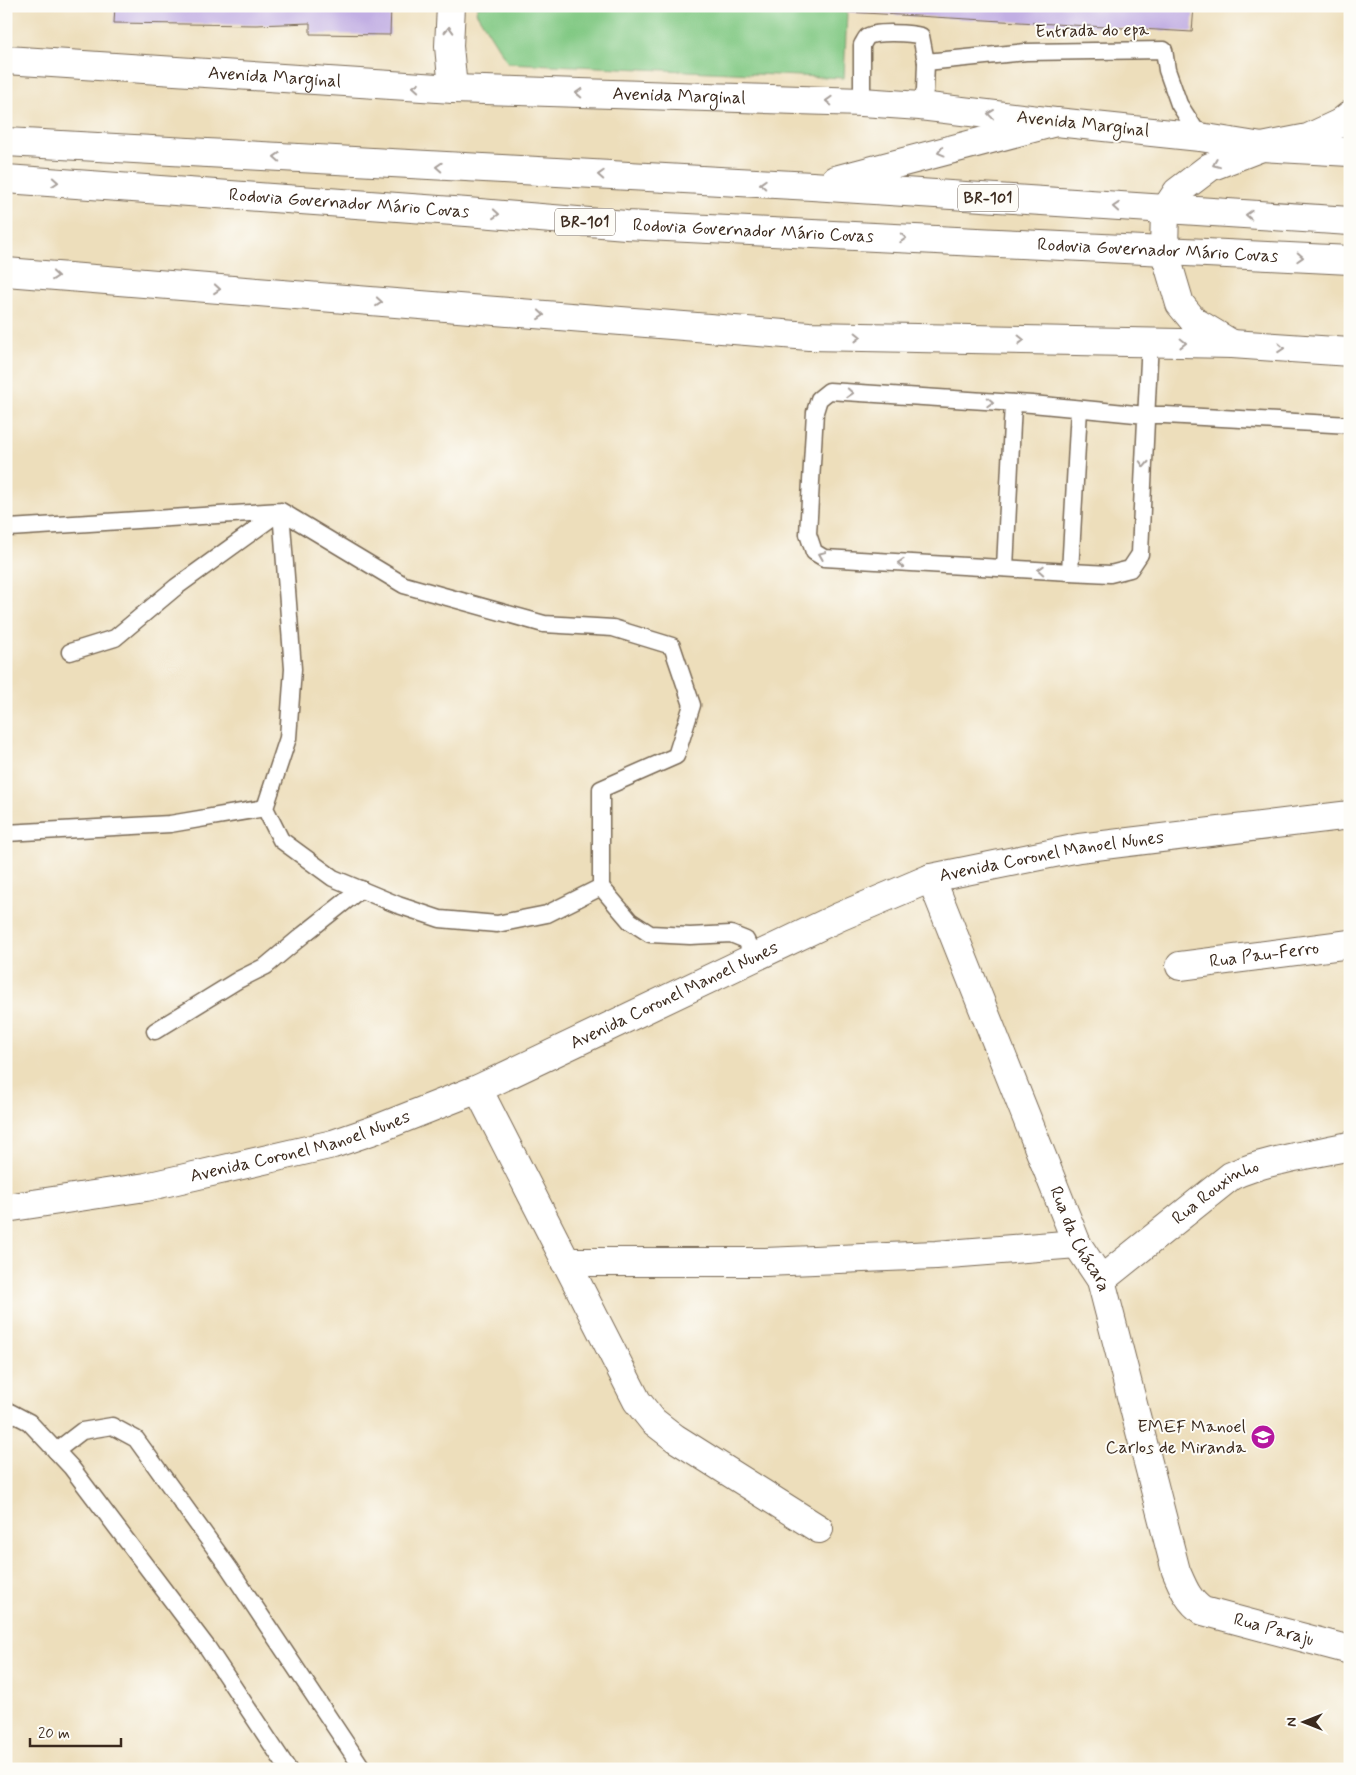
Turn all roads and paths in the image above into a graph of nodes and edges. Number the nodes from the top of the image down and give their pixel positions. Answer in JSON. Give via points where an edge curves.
{"nodes":[{"id":1,"x":451,"y":6,"type":"edge"},
{"id":2,"x":6,"y":60,"type":"edge"},
{"id":3,"x":926,"y":62,"type":"junction"},
{"id":4,"x":453,"y":89,"type":"junction"},
{"id":5,"x":862,"y":102,"type":"junction"},
{"id":6,"x":920,"y":106,"type":"junction"},
{"id":7,"x":1350,"y":115,"type":"edge"},
{"id":8,"x":1056,"y":122,"type":"junction"},
{"id":9,"x":1200,"y":137,"type":"junction"},
{"id":10,"x":6,"y":142,"type":"edge"},
{"id":11,"x":1262,"y":147,"type":"junction"},
{"id":12,"x":1350,"y":152,"type":"edge"},
{"id":13,"x":6,"y":179,"type":"edge"},
{"id":14,"x":812,"y":186,"type":"junction"},
{"id":15,"x":1165,"y":210,"type":"junction"},
{"id":16,"x":1350,"y":221,"type":"edge"},
{"id":17,"x":1164,"y":250,"type":"junction"},
{"id":18,"x":1350,"y":260,"type":"edge"},
{"id":19,"x":6,"y":272,"type":"edge"},
{"id":20,"x":1150,"y":343,"type":"junction"},
{"id":21,"x":1232,"y":344,"type":"junction"},
{"id":22,"x":1350,"y":352,"type":"edge"},
{"id":23,"x":1013,"y":403,"type":"junction"},
{"id":24,"x":1079,"y":409,"type":"junction"},
{"id":25,"x":1146,"y":415,"type":"junction"},
{"id":26,"x":1350,"y":425,"type":"edge"},
{"id":27,"x":281,"y":511,"type":"junction"},
{"id":28,"x":6,"y":526,"type":"edge"},
{"id":29,"x":1005,"y":568,"type":"junction"},
{"id":30,"x":1070,"y":572,"type":"junction"},
{"id":31,"x":70,"y":652,"type":"dead end"},
{"id":32,"x":266,"y":808,"type":"junction"},
{"id":33,"x":1350,"y":816,"type":"edge"},
{"id":34,"x":6,"y":833,"type":"edge"},
{"id":35,"x":931,"y":878,"type":"junction"},
{"id":36,"x":601,"y":886,"type":"junction"},
{"id":37,"x":361,"y":889,"type":"junction"},
{"id":38,"x":1350,"y":944,"type":"edge"},
{"id":39,"x":754,"y":958,"type":"junction"},
{"id":40,"x":1180,"y":966,"type":"dead end"},
{"id":41,"x":156,"y":1031,"type":"dead end"},
{"id":42,"x":478,"y":1088,"type":"junction"},
{"id":43,"x":1350,"y":1146,"type":"edge"},
{"id":44,"x":6,"y":1208,"type":"edge"},
{"id":45,"x":1077,"y":1244,"type":"junction"},
{"id":46,"x":565,"y":1262,"type":"junction"},
{"id":47,"x":1101,"y":1280,"type":"junction"},
{"id":48,"x":6,"y":1410,"type":"edge"},
{"id":49,"x":56,"y":1451,"type":"junction"},
{"id":50,"x":819,"y":1529,"type":"dead end"},
{"id":51,"x":1199,"y":1608,"type":"joint"},
{"id":52,"x":1350,"y":1650,"type":"edge"},
{"id":53,"x":288,"y":1769,"type":"edge"},
{"id":54,"x":363,"y":1769,"type":"edge"}],
"edges":[{"from":4,"to":1,"type":"street","one_way":true,"via":[[449,46]]},
{"from":4,"to":2,"type":"street","name":"Avenida Marginal","one_way":true},
{"from":3,"to":5,"type":"lane","via":[[920,36],[874,34],[867,37],[862,45]]},
{"from":3,"to":6,"type":"lane","via":[[925,90]]},
{"from":3,"to":9,"type":"lane","name":"Entrada do epa","via":[[1026,52],[1164,50],[1179,104]]},
{"from":5,"to":4,"type":"street","name":"Avenida Marginal","one_way":true},
{"from":5,"to":6,"type":"street","name":"Avenida Marginal"},
{"from":8,"to":6,"type":"street","name":"Avenida Marginal","one_way":true},
{"from":7,"to":11,"type":"street","via":[[1308,138]]},
{"from":8,"to":9,"type":"street","name":"Avenida Marginal"},
{"from":8,"to":14,"type":"street","one_way":true},
{"from":9,"to":11,"type":"street","name":"Avenida Marginal"},
{"from":14,"to":10,"type":"street","number":"BR-101","one_way":true},
{"from":11,"to":12,"type":"street","name":"Avenida Marginal"},
{"from":11,"to":15,"type":"street","one_way":true,"via":[[1210,167],[1177,192]]},
{"from":13,"to":17,"type":"street","name":"Rodovia Governador Mário Covas","number":"BR-101","one_way":true,"via":[[626,225]]},
{"from":15,"to":14,"type":"street","number":"BR-101","one_way":true},
{"from":16,"to":15,"type":"street","number":"BR-101","one_way":true},
{"from":15,"to":17,"type":"street"},
{"from":17,"to":18,"type":"street","name":"Rodovia Governador Mário Covas","number":"BR-101","one_way":true},
{"from":17,"to":21,"type":"street","via":[[1180,304],[1194,320]]},
{"from":19,"to":20,"type":"street","one_way":true,"via":[[810,336]]},
{"from":20,"to":21,"type":"street","one_way":true},
{"from":20,"to":25,"type":"lane"},
{"from":21,"to":22,"type":"street","one_way":true},
{"from":23,"to":24,"type":"lane"},
{"from":23,"to":29,"type":"lane"},
{"from":29,"to":23,"type":"lane","one_way":true,"via":[[824,558],[814,552],[808,534],[814,412],[819,399],[829,392]]},
{"from":24,"to":25,"type":"lane"},
{"from":24,"to":30,"type":"lane"},
{"from":25,"to":26,"type":"lane"},
{"from":25,"to":30,"type":"lane","one_way":true,"via":[[1140,554],[1130,569],[1110,574]]},
{"from":27,"to":28,"type":"lane"},
{"from":27,"to":31,"type":"lane","via":[[176,587],[115,638]]},
{"from":27,"to":32,"type":"lane","via":[[293,669],[288,738]]},
{"from":27,"to":36,"type":"lane","via":[[404,585],[544,624],[613,628],[672,646],[692,705],[676,756],[601,789]]},
{"from":30,"to":29,"type":"lane","one_way":true},
{"from":32,"to":34,"type":"lane","via":[[170,824]]},
{"from":32,"to":37,"type":"lane","via":[[281,840],[333,878]]},
{"from":33,"to":35,"type":"street","name":"Avenida Coronel Manoel Nunes","via":[[1080,848]]},
{"from":35,"to":39,"type":"street","name":"Avenida Coronel Manoel Nunes","via":[[839,916]]},
{"from":35,"to":45,"type":"street","name":"Rua da Chácara"},
{"from":36,"to":37,"type":"lane","via":[[547,914],[497,924],[440,919]]},
{"from":36,"to":39,"type":"lane","via":[[630,921],[650,934],[737,935],[746,940]]},
{"from":37,"to":41,"type":"lane","via":[[266,966]]},
{"from":38,"to":40,"type":"street","name":"Rua Pau-Ferro"},
{"from":39,"to":42,"type":"street","name":"Avenida Coronel Manoel Nunes"},
{"from":42,"to":44,"type":"street","name":"Avenida Coronel Manoel Nunes","via":[[333,1144],[146,1187]]},
{"from":42,"to":46,"type":"street"},
{"from":43,"to":47,"type":"street","name":"Rua Rouxinho","via":[[1296,1157],[1231,1176]]},
{"from":45,"to":46,"type":"street","via":[[936,1255],[765,1262]]},
{"from":45,"to":47,"type":"street","name":"Rua da Chácara"},
{"from":46,"to":50,"type":"street","via":[[637,1401],[652,1421]]},
{"from":47,"to":51,"type":"street","name":"Rua da Chácara","via":[[1176,1571],[1190,1601]]},
{"from":48,"to":49,"type":"lane","via":[[29,1422]]},
{"from":49,"to":53,"type":"lane","via":[[207,1647]]},
{"from":49,"to":54,"type":"lane","via":[[82,1431],[112,1426],[136,1439],[229,1568]]},
{"from":51,"to":52,"type":"street","name":"Rua Paraju"}]}
